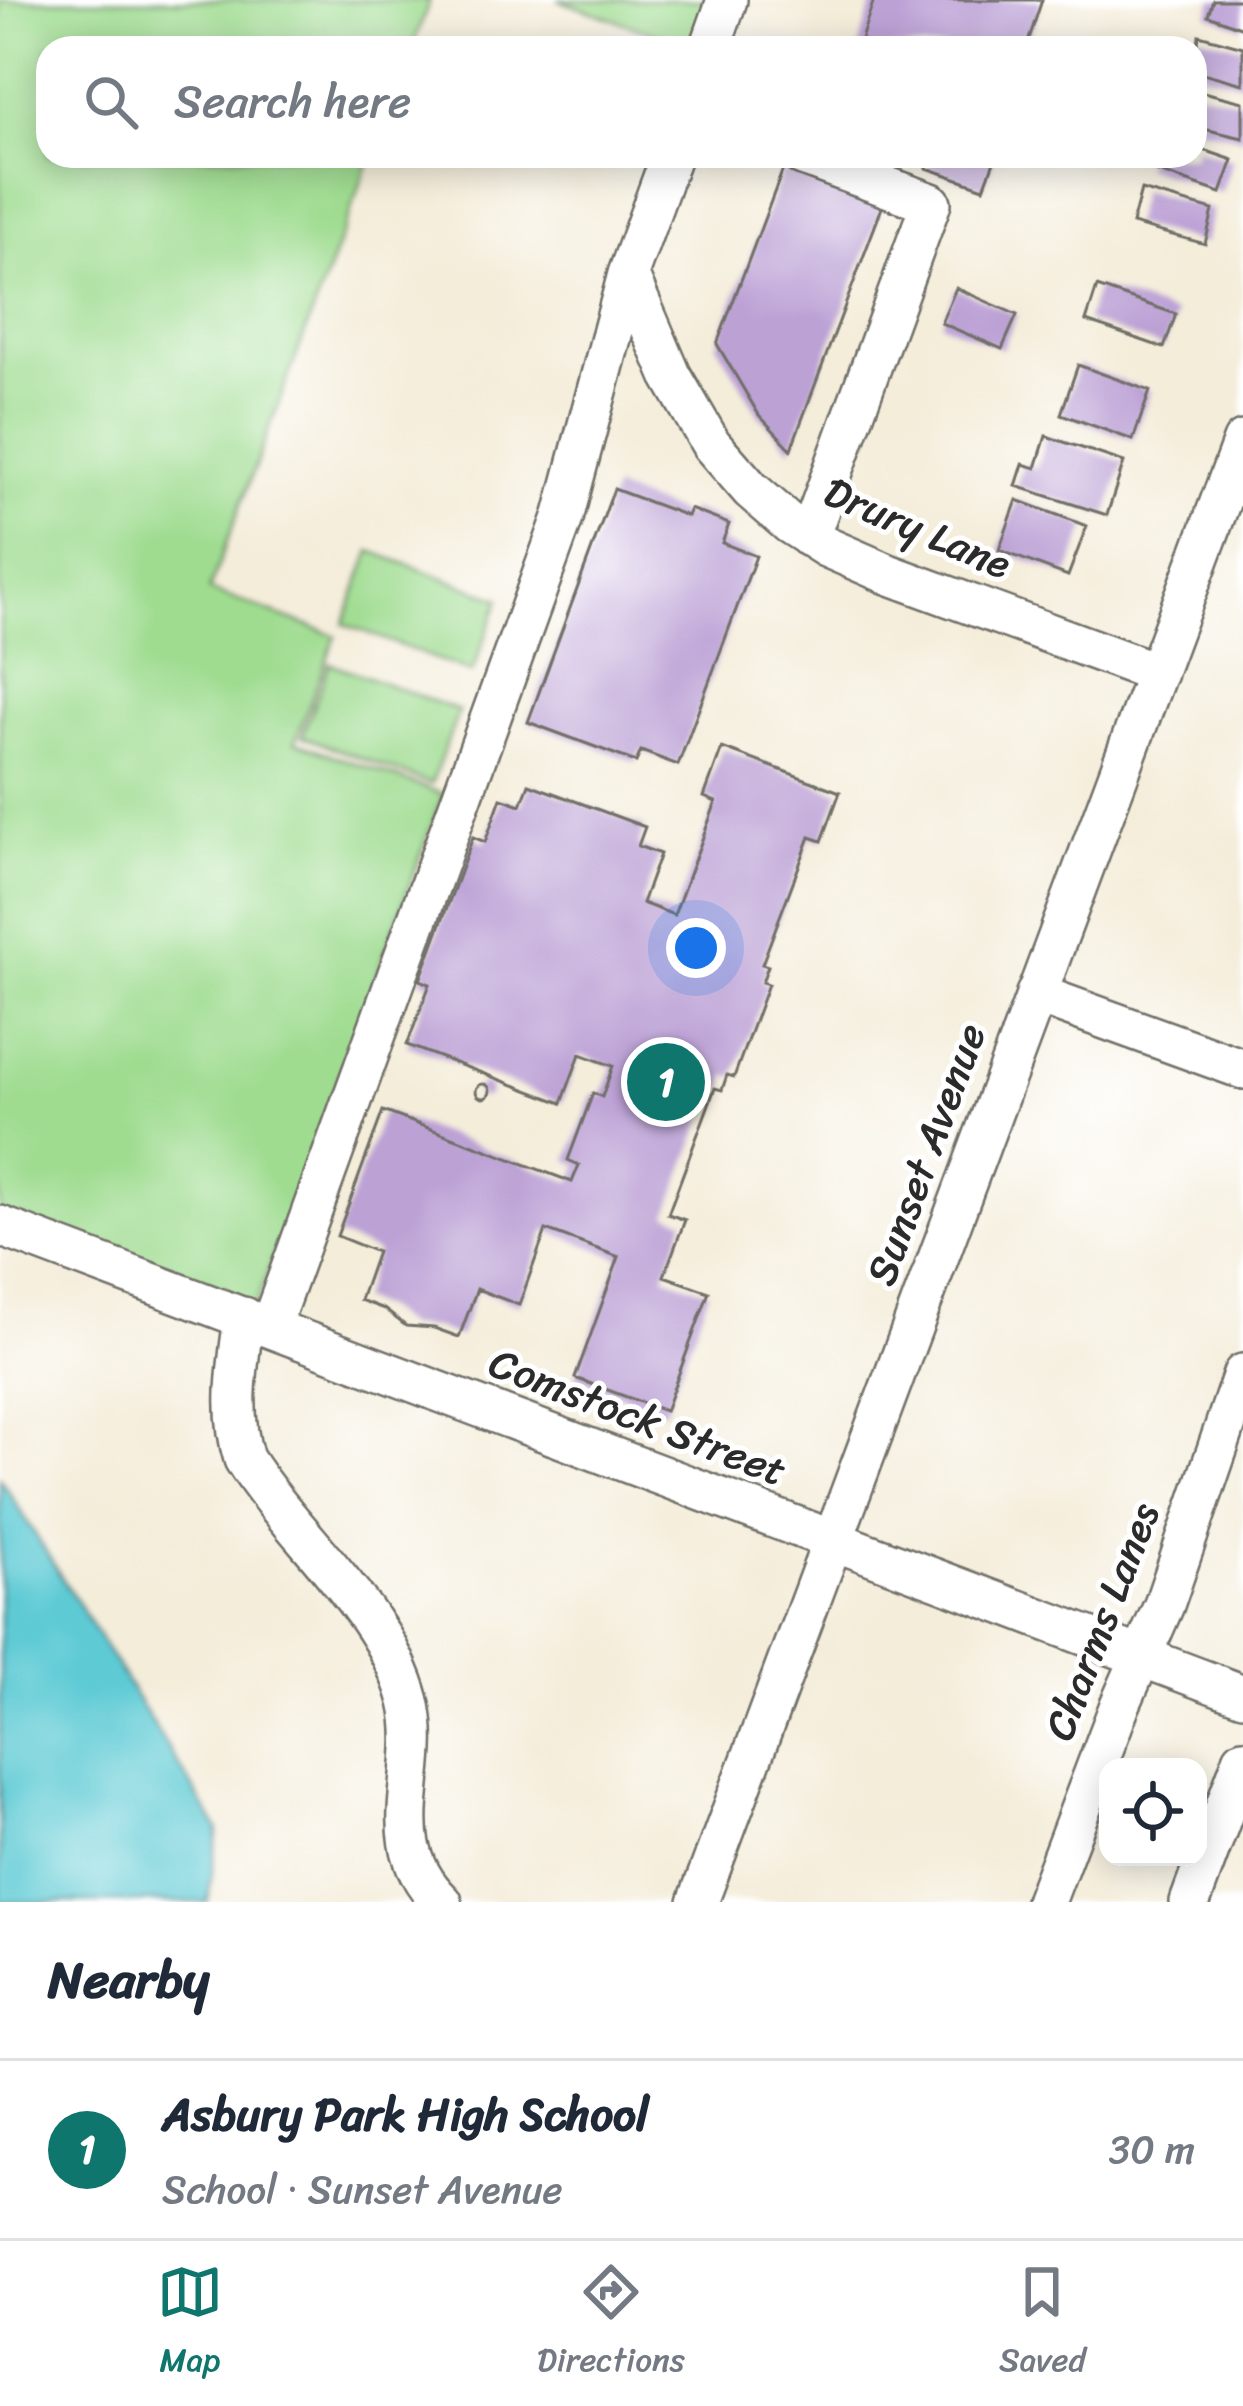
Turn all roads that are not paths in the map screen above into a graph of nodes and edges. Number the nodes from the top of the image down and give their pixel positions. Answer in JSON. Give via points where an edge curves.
{"nodes":[{"id":1,"x":727,"y":0,"type":"edge"},
{"id":2,"x":714,"y":36,"type":"edge"},
{"id":3,"x":667,"y":168,"type":"edge"},
{"id":4,"x":836,"y":168,"type":"edge"},
{"id":5,"x":628,"y":274,"type":"junction"},
{"id":6,"x":1243,"y":441,"type":"edge"},
{"id":7,"x":809,"y":537,"type":"junction"},
{"id":8,"x":1156,"y":673,"type":"junction"},
{"id":9,"x":1036,"y":994,"type":"junction"},
{"id":10,"x":1243,"y":1069,"type":"edge"},
{"id":11,"x":0,"y":1226,"type":"edge"},
{"id":12,"x":257,"y":1322,"type":"junction"},
{"id":13,"x":1243,"y":1374,"type":"edge"},
{"id":14,"x":831,"y":1541,"type":"junction"},
{"id":15,"x":1142,"y":1658,"type":"junction"},
{"id":16,"x":1243,"y":1695,"type":"edge"},
{"id":17,"x":1243,"y":1759,"type":"edge"},
{"id":18,"x":442,"y":1902,"type":"edge"},
{"id":19,"x":698,"y":1902,"type":"edge"},
{"id":20,"x":1045,"y":1902,"type":"edge"},
{"id":21,"x":1190,"y":1902,"type":"edge"}],
"edges":[{"from":1,"to":2,"type":"street"},
{"from":3,"to":5,"type":"street"},
{"from":4,"to":7,"type":"street","via":[[931,203]]},
{"from":5,"to":7,"type":"street","name":"Drury Lane","via":[[711,444]]},
{"from":5,"to":12,"type":"street","via":[[564,515]]},
{"from":6,"to":8,"type":"street","name":"Sunset Avenue"},
{"from":7,"to":8,"type":"street","name":"Drury Lane"},
{"from":8,"to":9,"type":"street","name":"Sunset Avenue"},
{"from":9,"to":10,"type":"street"},
{"from":9,"to":14,"type":"street","name":"Sunset Avenue"},
{"from":11,"to":12,"type":"street","name":"Comstock Street"},
{"from":12,"to":14,"type":"street","name":"Comstock Street"},
{"from":12,"to":18,"type":"street","via":[[234,1400],[244,1459],[399,1670],[414,1749],[407,1842]]},
{"from":13,"to":15,"type":"street","name":"Charms Lanes"},
{"from":14,"to":15,"type":"street","name":"Comstock Street"},
{"from":14,"to":19,"type":"street","name":"Sunset Avenue"},
{"from":15,"to":16,"type":"street","name":"Comstock Street"},
{"from":15,"to":20,"type":"street","name":"Charms Lanes"},
{"from":17,"to":21,"type":"street"}]}
